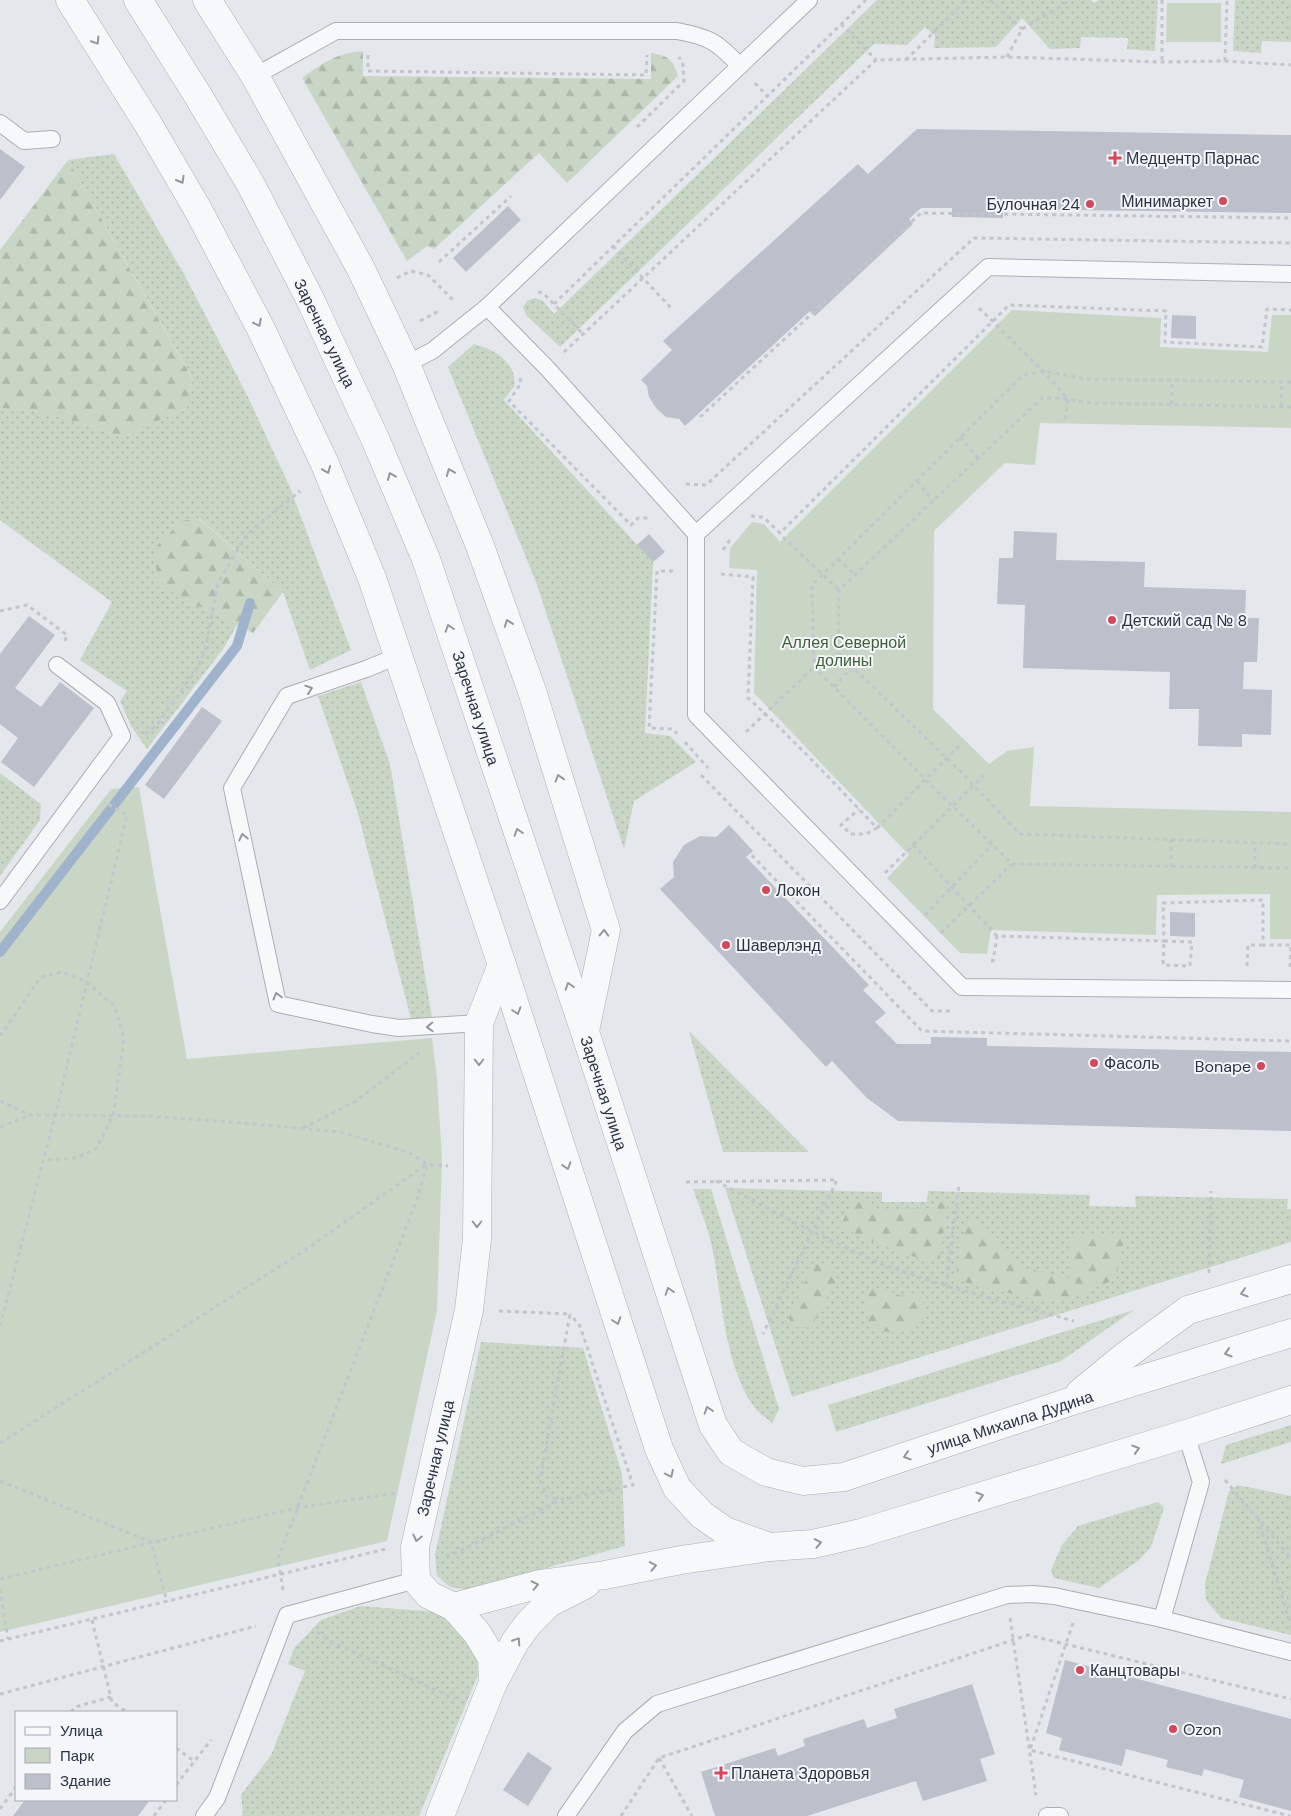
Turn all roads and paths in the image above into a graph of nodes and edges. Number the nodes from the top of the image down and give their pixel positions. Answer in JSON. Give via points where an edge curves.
{"nodes":[{"id":1,"x":70,"y":0,"type":"edge"},
{"id":2,"x":138,"y":0,"type":"edge"},
{"id":3,"x":207,"y":0,"type":"edge"},
{"id":4,"x":809,"y":0,"type":"edge"},
{"id":5,"x":866,"y":0,"type":"edge"},
{"id":6,"x":966,"y":0,"type":"edge"},
{"id":7,"x":990,"y":0,"type":"edge"},
{"id":8,"x":1070,"y":0,"type":"edge"},
{"id":9,"x":1162,"y":0,"type":"edge"},
{"id":10,"x":1227,"y":0,"type":"edge"},
{"id":11,"x":841,"y":24,"type":"junction"},
{"id":12,"x":1022,"y":30,"type":"junction"},
{"id":13,"x":647,"y":47,"type":"dead end"},
{"id":14,"x":368,"y":53,"type":"dead end"},
{"id":15,"x":677,"y":54,"type":"dead end"},
{"id":16,"x":1007,"y":57,"type":"junction"},
{"id":17,"x":876,"y":60,"type":"junction"},
{"id":18,"x":905,"y":60,"type":"junction"},
{"id":19,"x":1225,"y":61,"type":"junction"},
{"id":20,"x":1162,"y":62,"type":"junction"},
{"id":21,"x":1291,"y":65,"type":"edge"},
{"id":22,"x":740,"y":66,"type":"junction"},
{"id":23,"x":255,"y":76,"type":"junction"},
{"id":24,"x":0,"y":123,"type":"edge"},
{"id":25,"x":634,"y":129,"type":"dead end"},
{"id":26,"x":52,"y":139,"type":"dead end"},
{"id":27,"x":511,"y":196,"type":"dead end"},
{"id":28,"x":1291,"y":243,"type":"edge"},
{"id":29,"x":612,"y":246,"type":"junction"},
{"id":30,"x":439,"y":262,"type":"dead end"},
{"id":31,"x":1291,"y":274,"type":"edge"},
{"id":32,"x":396,"y":278,"type":"dead end"},
{"id":33,"x":642,"y":278,"type":"junction"},
{"id":34,"x":961,"y":290,"type":"junction"},
{"id":35,"x":536,"y":292,"type":"dead end"},
{"id":36,"x":461,"y":297,"type":"dead end"},
{"id":37,"x":455,"y":303,"type":"junction"},
{"id":38,"x":554,"y":304,"type":"junction"},
{"id":39,"x":448,"y":307,"type":"dead end"},
{"id":40,"x":487,"y":307,"type":"junction"},
{"id":41,"x":671,"y":308,"type":"dead end"},
{"id":42,"x":1291,"y":310,"type":"edge"},
{"id":43,"x":440,"y":311,"type":"dead end"},
{"id":44,"x":992,"y":321,"type":"junction"},
{"id":45,"x":418,"y":322,"type":"dead end"},
{"id":46,"x":583,"y":334,"type":"junction"},
{"id":47,"x":406,"y":364,"type":"junction"},
{"id":48,"x":547,"y":368,"type":"junction"},
{"id":49,"x":1043,"y":371,"type":"junction"},
{"id":50,"x":520,"y":376,"type":"dead end"},
{"id":51,"x":1172,"y":380,"type":"junction"},
{"id":52,"x":1282,"y":382,"type":"junction"},
{"id":53,"x":1291,"y":382,"type":"edge"},
{"id":54,"x":1068,"y":399,"type":"junction"},
{"id":55,"x":1172,"y":404,"type":"junction"},
{"id":56,"x":1281,"y":406,"type":"junction"},
{"id":57,"x":1291,"y":406,"type":"edge"},
{"id":58,"x":1065,"y":422,"type":"dead end"},
{"id":59,"x":960,"y":438,"type":"junction"},
{"id":60,"x":978,"y":458,"type":"junction"},
{"id":61,"x":682,"y":480,"type":"dead end"},
{"id":62,"x":916,"y":481,"type":"junction"},
{"id":63,"x":300,"y":491,"type":"dead end"},
{"id":64,"x":933,"y":501,"type":"junction"},
{"id":65,"x":651,"y":518,"type":"dead end"},
{"id":66,"x":745,"y":523,"type":"dead end"},
{"id":67,"x":696,"y":534,"type":"junction"},
{"id":68,"x":734,"y":535,"type":"dead end"},
{"id":69,"x":783,"y":537,"type":"dead end"},
{"id":70,"x":722,"y":557,"type":"dead end"},
{"id":71,"x":838,"y":558,"type":"junction"},
{"id":72,"x":722,"y":566,"type":"dead end"},
{"id":73,"x":678,"y":571,"type":"dead end"},
{"id":74,"x":822,"y":575,"type":"junction"},
{"id":75,"x":855,"y":575,"type":"junction"},
{"id":76,"x":839,"y":590,"type":"junction"},
{"id":77,"x":0,"y":611,"type":"edge"},
{"id":78,"x":838,"y":653,"type":"junction"},
{"id":79,"x":398,"y":656,"type":"junction"},
{"id":80,"x":58,"y":665,"type":"joint"},
{"id":81,"x":814,"y":667,"type":"junction"},
{"id":82,"x":852,"y":667,"type":"junction"},
{"id":83,"x":834,"y":687,"type":"junction"},
{"id":84,"x":765,"y":714,"type":"junction"},
{"id":85,"x":678,"y":735,"type":"dead end"},
{"id":86,"x":122,"y":736,"type":"junction"},
{"id":87,"x":684,"y":742,"type":"dead end"},
{"id":88,"x":960,"y":745,"type":"dead end"},
{"id":89,"x":729,"y":748,"type":"junction"},
{"id":90,"x":947,"y":758,"type":"junction"},
{"id":91,"x":708,"y":768,"type":"dead end"},
{"id":92,"x":701,"y":774,"type":"dead end"},
{"id":93,"x":984,"y":775,"type":"dead end"},
{"id":94,"x":926,"y":780,"type":"junction"},
{"id":95,"x":974,"y":785,"type":"junction"},
{"id":96,"x":103,"y":801,"type":"dead end"},
{"id":97,"x":952,"y":806,"type":"junction"},
{"id":98,"x":859,"y":809,"type":"junction"},
{"id":99,"x":877,"y":828,"type":"junction"},
{"id":100,"x":1172,"y":840,"type":"junction"},
{"id":101,"x":1255,"y":843,"type":"junction"},
{"id":102,"x":1291,"y":844,"type":"edge"},
{"id":103,"x":913,"y":845,"type":"junction"},
{"id":104,"x":992,"y":845,"type":"junction"},
{"id":105,"x":1012,"y":864,"type":"junction"},
{"id":106,"x":1171,"y":867,"type":"junction"},
{"id":107,"x":1255,"y":868,"type":"junction"},
{"id":108,"x":1291,"y":868,"type":"edge"},
{"id":109,"x":880,"y":878,"type":"dead end"},
{"id":110,"x":952,"y":887,"type":"junction"},
{"id":111,"x":0,"y":901,"type":"edge"},
{"id":112,"x":969,"y":905,"type":"junction"},
{"id":113,"x":920,"y":920,"type":"dead end"},
{"id":114,"x":998,"y":936,"type":"junction"},
{"id":115,"x":937,"y":937,"type":"dead end"},
{"id":116,"x":1164,"y":941,"type":"junction"},
{"id":117,"x":1291,"y":945,"type":"edge"},
{"id":118,"x":985,"y":961,"type":"dead end"},
{"id":119,"x":502,"y":965,"type":"junction"},
{"id":120,"x":87,"y":982,"type":"junction"},
{"id":121,"x":1291,"y":990,"type":"edge"},
{"id":122,"x":962,"y":1011,"type":"dead end"},
{"id":123,"x":479,"y":1022,"type":"junction"},
{"id":124,"x":584,"y":1032,"type":"junction"},
{"id":125,"x":0,"y":1036,"type":"edge"},
{"id":126,"x":421,"y":1051,"type":"dead end"},
{"id":127,"x":0,"y":1101,"type":"edge"},
{"id":128,"x":30,"y":1115,"type":"junction"},
{"id":129,"x":55,"y":1116,"type":"junction"},
{"id":130,"x":113,"y":1116,"type":"junction"},
{"id":131,"x":0,"y":1127,"type":"edge"},
{"id":132,"x":303,"y":1129,"type":"junction"},
{"id":133,"x":44,"y":1160,"type":"junction"},
{"id":134,"x":427,"y":1164,"type":"junction"},
{"id":135,"x":451,"y":1166,"type":"dead end"},
{"id":136,"x":716,"y":1181,"type":"junction"},
{"id":137,"x":686,"y":1182,"type":"dead end"},
{"id":138,"x":959,"y":1185,"type":"dead end"},
{"id":139,"x":1211,"y":1191,"type":"dead end"},
{"id":140,"x":813,"y":1232,"type":"junction"},
{"id":141,"x":1209,"y":1279,"type":"dead end"},
{"id":142,"x":1291,"y":1279,"type":"edge"},
{"id":143,"x":946,"y":1286,"type":"junction"},
{"id":144,"x":469,"y":1310,"type":"junction"},
{"id":145,"x":570,"y":1314,"type":"junction"},
{"id":146,"x":1074,"y":1321,"type":"dead end"},
{"id":147,"x":0,"y":1326,"type":"edge"},
{"id":148,"x":1291,"y":1333,"type":"edge"},
{"id":149,"x":762,"y":1334,"type":"dead end"},
{"id":150,"x":1291,"y":1400,"type":"edge"},
{"id":151,"x":1069,"y":1402,"type":"junction"},
{"id":152,"x":1186,"y":1434,"type":"junction"},
{"id":153,"x":0,"y":1443,"type":"edge"},
{"id":154,"x":731,"y":1452,"type":"joint"},
{"id":155,"x":1222,"y":1475,"type":"dead end"},
{"id":156,"x":0,"y":1481,"type":"edge"},
{"id":157,"x":399,"y":1493,"type":"dead end"},
{"id":158,"x":560,"y":1500,"type":"junction"},
{"id":159,"x":296,"y":1508,"type":"junction"},
{"id":160,"x":1258,"y":1518,"type":"junction"},
{"id":161,"x":151,"y":1542,"type":"junction"},
{"id":162,"x":769,"y":1547,"type":"junction"},
{"id":163,"x":415,"y":1548,"type":"junction"},
{"id":164,"x":1291,"y":1558,"type":"edge"},
{"id":165,"x":280,"y":1575,"type":"junction"},
{"id":166,"x":605,"y":1575,"type":"junction"},
{"id":167,"x":0,"y":1580,"type":"edge"},
{"id":168,"x":416,"y":1580,"type":"junction"},
{"id":169,"x":0,"y":1589,"type":"edge"},
{"id":170,"x":1007,"y":1595,"type":"junction"},
{"id":171,"x":167,"y":1602,"type":"junction"},
{"id":172,"x":454,"y":1606,"type":"junction"},
{"id":173,"x":287,"y":1615,"type":"junction"},
{"id":174,"x":1162,"y":1619,"type":"junction"},
{"id":175,"x":92,"y":1620,"type":"junction"},
{"id":176,"x":1073,"y":1623,"type":"dead end"},
{"id":177,"x":1291,"y":1626,"type":"edge"},
{"id":178,"x":8,"y":1639,"type":"junction"},
{"id":179,"x":1014,"y":1639,"type":"junction"},
{"id":180,"x":0,"y":1641,"type":"edge"},
{"id":181,"x":1291,"y":1652,"type":"edge"},
{"id":182,"x":104,"y":1667,"type":"junction"},
{"id":183,"x":493,"y":1683,"type":"junction"},
{"id":184,"x":0,"y":1694,"type":"edge"},
{"id":185,"x":111,"y":1697,"type":"junction"},
{"id":186,"x":1291,"y":1699,"type":"edge"},
{"id":187,"x":457,"y":1700,"type":"dead end"},
{"id":188,"x":72,"y":1711,"type":"edge"},
{"id":189,"x":126,"y":1711,"type":"edge"},
{"id":190,"x":178,"y":1749,"type":"edge"},
{"id":191,"x":1030,"y":1750,"type":"junction"},
{"id":192,"x":659,"y":1758,"type":"junction"},
{"id":193,"x":194,"y":1761,"type":"dead end"},
{"id":194,"x":15,"y":1788,"type":"edge"},
{"id":195,"x":1037,"y":1799,"type":"dead end"},
{"id":196,"x":165,"y":1801,"type":"edge"},
{"id":197,"x":0,"y":1809,"type":"edge"},
{"id":198,"x":154,"y":1816,"type":"edge"},
{"id":199,"x":204,"y":1816,"type":"edge"},
{"id":200,"x":440,"y":1816,"type":"edge"},
{"id":201,"x":566,"y":1816,"type":"edge"},
{"id":202,"x":621,"y":1816,"type":"edge"},
{"id":203,"x":692,"y":1816,"type":"edge"},
{"id":204,"x":1047,"y":1816,"type":"edge"},
{"id":205,"x":1060,"y":1816,"type":"edge"},
{"id":206,"x":1290,"y":1816,"type":"edge"}],
"edges":[{"from":1,"to":79,"type":"street","one_way":true,"via":[[153,132],[260,327],[324,462],[372,578]]},
{"from":124,"to":2,"type":"street","name":"Заречная улица","one_way":true,"via":[[426,559],[376,441],[310,299],[250,183]]},
{"from":3,"to":23,"type":"street"},
{"from":4,"to":22,"type":"lane"},
{"from":5,"to":11,"type":"path"},
{"from":6,"to":18,"type":"path"},
{"from":7,"to":12,"type":"path"},
{"from":8,"to":12,"type":"path"},
{"from":9,"to":20,"type":"path"},
{"from":10,"to":19,"type":"path"},
{"from":11,"to":17,"type":"path"},
{"from":11,"to":29,"type":"path"},
{"from":12,"to":16,"type":"path"},
{"from":13,"to":14,"type":"path","via":[[646,75],[368,71]]},
{"from":15,"to":25,"type":"path","via":[[683,65],[684,81]]},
{"from":16,"to":18,"type":"path"},
{"from":16,"to":20,"type":"path"},
{"from":17,"to":18,"type":"path"},
{"from":17,"to":33,"type":"path"},
{"from":19,"to":20,"type":"path"},
{"from":19,"to":21,"type":"path"},
{"from":22,"to":23,"type":"lane","via":[[721,46],[701,36],[677,31],[336,31]]},
{"from":22,"to":40,"type":"lane"},
{"from":23,"to":47,"type":"street","via":[[361,269]]},
{"from":24,"to":26,"type":"lane","via":[[24,141]]},
{"from":27,"to":30,"type":"path"},
{"from":28,"to":61,"type":"path","via":[[974,238],[706,485],[688,485]]},
{"from":29,"to":33,"type":"path"},
{"from":29,"to":38,"type":"path"},
{"from":31,"to":34,"type":"lane","via":[[988,267]]},
{"from":32,"to":37,"type":"path","via":[[411,271],[428,275]]},
{"from":33,"to":41,"type":"path"},
{"from":33,"to":46,"type":"path"},
{"from":34,"to":44,"type":"path"},
{"from":34,"to":67,"type":"lane"},
{"from":35,"to":38,"type":"path","via":[[543,292]]},
{"from":36,"to":37,"type":"path"},
{"from":37,"to":39,"type":"path"},
{"from":38,"to":46,"type":"path"},
{"from":40,"to":47,"type":"lane","via":[[432,351]]},
{"from":40,"to":48,"type":"lane"},
{"from":42,"to":44,"type":"path","via":[[1267,309],[1262,347],[1165,342],[1166,311],[1009,305]]},
{"from":43,"to":45,"type":"path"},
{"from":44,"to":49,"type":"path"},
{"from":44,"to":66,"type":"path","via":[[780,533],[763,518],[750,516]]},
{"from":46,"to":48,"type":"path"},
{"from":124,"to":47,"type":"street","one_way":true,"via":[[606,930],[532,691],[480,546]]},
{"from":48,"to":67,"type":"lane"},
{"from":49,"to":51,"type":"path","via":[[1086,379]]},
{"from":49,"to":54,"type":"path"},
{"from":49,"to":59,"type":"path","via":[[1023,375]]},
{"from":50,"to":65,"type":"path","via":[[522,383],[509,401],[631,525],[638,518]]},
{"from":51,"to":52,"type":"path"},
{"from":51,"to":55,"type":"path"},
{"from":52,"to":53,"type":"path"},
{"from":52,"to":56,"type":"path"},
{"from":54,"to":55,"type":"path","via":[[1091,403]]},
{"from":54,"to":58,"type":"path"},
{"from":54,"to":60,"type":"path","via":[[1042,398]]},
{"from":55,"to":56,"type":"path"},
{"from":56,"to":57,"type":"path"},
{"from":59,"to":60,"type":"path"},
{"from":59,"to":62,"type":"path"},
{"from":60,"to":64,"type":"path"},
{"from":62,"to":64,"type":"path"},
{"from":62,"to":71,"type":"path"},
{"from":63,"to":86,"type":"path","via":[[246,535],[218,583],[205,651],[198,667],[158,725],[146,734]]},
{"from":64,"to":75,"type":"path"},
{"from":67,"to":89,"type":"lane","via":[[696,715]]},
{"from":68,"to":70,"type":"path","via":[[723,548]]},
{"from":69,"to":74,"type":"path"},
{"from":71,"to":74,"type":"path"},
{"from":71,"to":75,"type":"path"},
{"from":72,"to":84,"type":"path","via":[[721,574],[753,577],[748,698]]},
{"from":73,"to":85,"type":"path","via":[[657,571],[650,728],[672,729]]},
{"from":74,"to":76,"type":"path"},
{"from":74,"to":81,"type":"path","via":[[812,585]]},
{"from":75,"to":76,"type":"path"},
{"from":76,"to":78,"type":"path"},
{"from":77,"to":80,"type":"path","via":[[27,605],[67,635]]},
{"from":78,"to":81,"type":"path"},
{"from":78,"to":82,"type":"path"},
{"from":79,"to":119,"type":"street"},
{"from":123,"to":79,"type":"lane","one_way":true,"via":[[399,1028],[278,1004],[232,788],[288,696]]},
{"from":80,"to":86,"type":"lane","via":[[107,703]]},
{"from":81,"to":83,"type":"path"},
{"from":81,"to":84,"type":"path"},
{"from":82,"to":83,"type":"path"},
{"from":82,"to":90,"type":"path"},
{"from":83,"to":94,"type":"path"},
{"from":84,"to":89,"type":"path"},
{"from":84,"to":98,"type":"path"},
{"from":86,"to":111,"type":"lane"},
{"from":87,"to":91,"type":"path"},
{"from":88,"to":90,"type":"path"},
{"from":89,"to":121,"type":"lane","via":[[962,987]]},
{"from":90,"to":94,"type":"path"},
{"from":90,"to":95,"type":"path"},
{"from":92,"to":122,"type":"path","via":[[932,1011]]},
{"from":93,"to":95,"type":"path"},
{"from":94,"to":97,"type":"path"},
{"from":94,"to":99,"type":"path"},
{"from":95,"to":97,"type":"path"},
{"from":95,"to":100,"type":"path","via":[[1020,834]]},
{"from":96,"to":120,"type":"path","via":[[127,815]]},
{"from":97,"to":103,"type":"path"},
{"from":97,"to":104,"type":"path"},
{"from":98,"to":99,"type":"path"},
{"from":98,"to":99,"type":"path","via":[[841,824],[851,834],[866,834]]},
{"from":100,"to":101,"type":"path"},
{"from":100,"to":106,"type":"path"},
{"from":101,"to":102,"type":"path"},
{"from":101,"to":107,"type":"path"},
{"from":103,"to":109,"type":"path"},
{"from":103,"to":110,"type":"path"},
{"from":104,"to":105,"type":"path"},
{"from":104,"to":110,"type":"path"},
{"from":105,"to":106,"type":"path"},
{"from":105,"to":112,"type":"path"},
{"from":106,"to":107,"type":"path"},
{"from":107,"to":108,"type":"path"},
{"from":110,"to":112,"type":"path"},
{"from":110,"to":113,"type":"path"},
{"from":112,"to":114,"type":"path"},
{"from":112,"to":115,"type":"path"},
{"from":114,"to":116,"type":"path"},
{"from":114,"to":118,"type":"path","via":[[993,961]]},
{"from":116,"to":116,"type":"path","via":[[1192,942],[1190,966],[1163,965]]},
{"from":116,"to":117,"type":"path","via":[[1163,902],[1263,900],[1263,945]]},
{"from":119,"to":123,"type":"street","name":"Заречная улица"},
{"from":119,"to":162,"type":"street","one_way":true,"via":[[659,1450],[677,1488],[702,1516],[725,1531]]},
{"from":120,"to":125,"type":"path","via":[[62,972],[41,977]]},
{"from":120,"to":129,"type":"path"},
{"from":120,"to":130,"type":"path","via":[[115,1008],[124,1039]]},
{"from":123,"to":144,"type":"street","name":"Заречная улица","one_way":true,"via":[[477,1239]]},
{"from":154,"to":124,"type":"street","name":"Заречная улица","one_way":true,"via":[[713,1425]]},
{"from":126,"to":132,"type":"path","via":[[356,1101]]},
{"from":127,"to":128,"type":"path"},
{"from":128,"to":129,"type":"path"},
{"from":128,"to":131,"type":"path"},
{"from":129,"to":130,"type":"path"},
{"from":129,"to":133,"type":"path"},
{"from":130,"to":132,"type":"path"},
{"from":130,"to":133,"type":"path","via":[[96,1149],[76,1158]]},
{"from":132,"to":134,"type":"path","via":[[341,1132],[410,1153]]},
{"from":133,"to":147,"type":"path"},
{"from":134,"to":135,"type":"path"},
{"from":134,"to":153,"type":"path","via":[[304,1251]]},
{"from":134,"to":159,"type":"path","via":[[419,1194]]},
{"from":136,"to":137,"type":"path"},
{"from":136,"to":140,"type":"path"},
{"from":136,"to":140,"type":"path","via":[[838,1180]]},
{"from":138,"to":143,"type":"path"},
{"from":139,"to":141,"type":"path"},
{"from":140,"to":143,"type":"path","via":[[881,1264]]},
{"from":140,"to":149,"type":"path"},
{"from":142,"to":151,"type":"street","one_way":true,"via":[[1188,1310]]},
{"from":143,"to":146,"type":"path"},
{"from":144,"to":145,"type":"path"},
{"from":144,"to":163,"type":"street","name":"Заречная улица","one_way":true},
{"from":145,"to":158,"type":"path","via":[[540,1480],[547,1497]]},
{"from":145,"to":158,"type":"path","via":[[580,1326],[633,1485]]},
{"from":148,"to":151,"type":"street","name":"улица Михаила Дудина","one_way":true},
{"from":150,"to":152,"type":"street"},
{"from":151,"to":154,"type":"street","name":"улица Михаила Дудина","one_way":true,"via":[[844,1477],[803,1480],[766,1472]]},
{"from":162,"to":152,"type":"street","one_way":true,"via":[[813,1544],[861,1533]]},
{"from":152,"to":174,"type":"lane","via":[[1202,1482]]},
{"from":155,"to":160,"type":"path"},
{"from":156,"to":161,"type":"path"},
{"from":157,"to":159,"type":"path"},
{"from":158,"to":163,"type":"path","via":[[450,1556]]},
{"from":159,"to":161,"type":"path"},
{"from":159,"to":165,"type":"path","via":[[278,1558]]},
{"from":160,"to":164,"type":"path"},
{"from":160,"to":177,"type":"path"},
{"from":161,"to":167,"type":"path"},
{"from":161,"to":171,"type":"path"},
{"from":166,"to":162,"type":"street","one_way":true},
{"from":163,"to":165,"type":"path","via":[[395,1547]]},
{"from":163,"to":168,"type":"street","name":"Заречная улица"},
{"from":165,"to":171,"type":"path"},
{"from":165,"to":173,"type":"path"},
{"from":172,"to":166,"type":"street","one_way":true,"via":[[540,1584]]},
{"from":183,"to":166,"type":"street","one_way":true,"via":[[523,1630],[549,1603]]},
{"from":168,"to":172,"type":"street","via":[[429,1595]]},
{"from":168,"to":173,"type":"lane"},
{"from":169,"to":178,"type":"path"},
{"from":170,"to":174,"type":"lane","via":[[1054,1596]]},
{"from":170,"to":179,"type":"path"},
{"from":170,"to":201,"type":"lane","via":[[657,1704],[625,1731]]},
{"from":171,"to":175,"type":"path"},
{"from":172,"to":183,"type":"street","via":[[478,1632],[492,1658]]},
{"from":173,"to":182,"type":"path"},
{"from":173,"to":187,"type":"path","via":[[332,1642]]},
{"from":173,"to":199,"type":"lane","via":[[217,1798]]},
{"from":174,"to":181,"type":"lane"},
{"from":175,"to":178,"type":"path"},
{"from":175,"to":182,"type":"path"},
{"from":176,"to":191,"type":"path"},
{"from":178,"to":180,"type":"path"},
{"from":179,"to":186,"type":"path","via":[[1028,1635]]},
{"from":179,"to":191,"type":"path"},
{"from":179,"to":192,"type":"path"},
{"from":182,"to":184,"type":"path"},
{"from":182,"to":185,"type":"path"},
{"from":183,"to":200,"type":"street"},
{"from":185,"to":188,"type":"path"},
{"from":185,"to":189,"type":"path","via":[[112,1702]]},
{"from":190,"to":193,"type":"path"},
{"from":191,"to":195,"type":"path"},
{"from":191,"to":206,"type":"path"},
{"from":192,"to":202,"type":"path"},
{"from":192,"to":203,"type":"path"},
{"from":194,"to":197,"type":"path"},
{"from":196,"to":198,"type":"path"},
{"from":204,"to":205,"type":"lane"}]}
